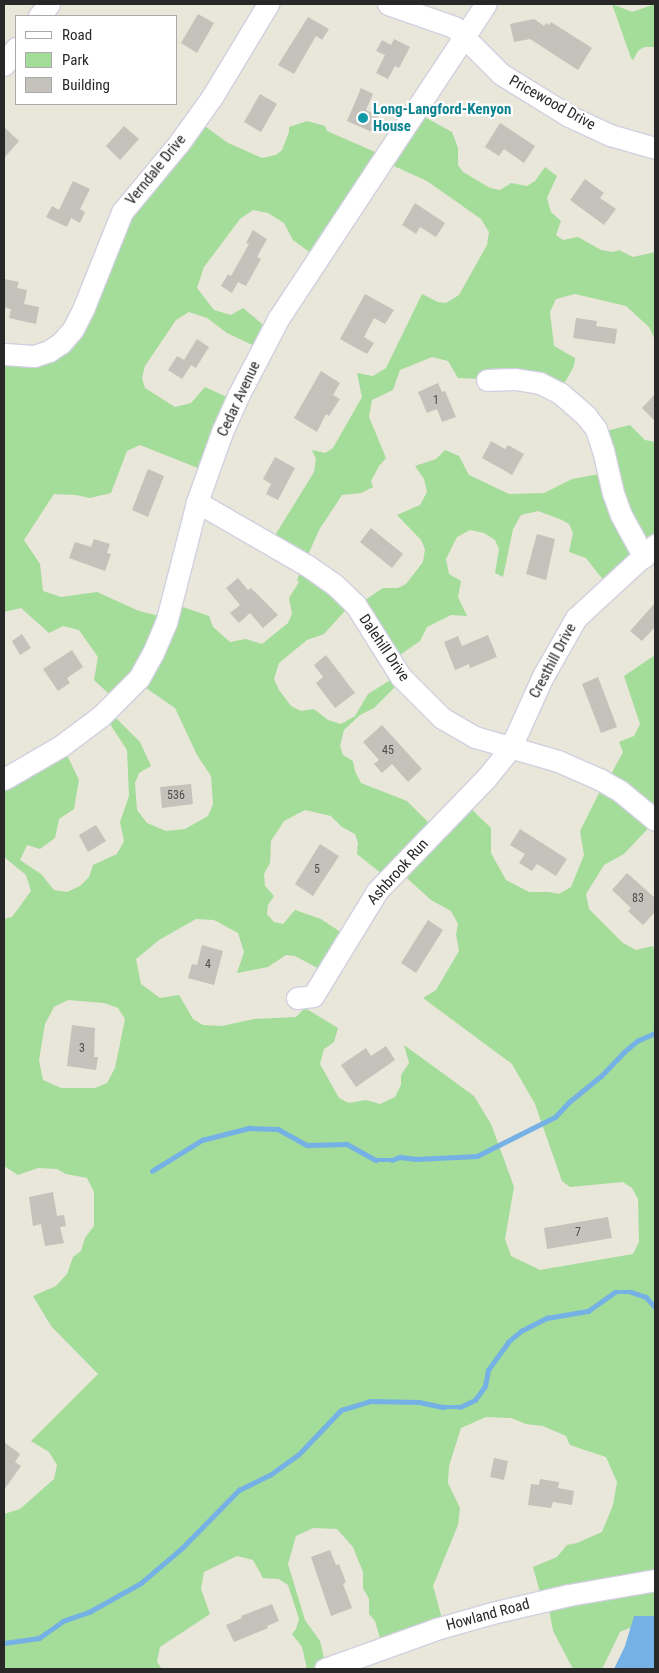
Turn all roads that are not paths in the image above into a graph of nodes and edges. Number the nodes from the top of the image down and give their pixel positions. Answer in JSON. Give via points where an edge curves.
{"nodes":[{"id":1,"x":49,"y":4,"type":"edge"},
{"id":2,"x":268,"y":4,"type":"edge"},
{"id":3,"x":388,"y":4,"type":"edge"},
{"id":4,"x":486,"y":4,"type":"edge"},
{"id":5,"x":41,"y":15,"type":"edge"},
{"id":6,"x":464,"y":36,"type":"junction"},
{"id":7,"x":15,"y":49,"type":"edge"},
{"id":8,"x":4,"y":65,"type":"edge"},
{"id":9,"x":655,"y":148,"type":"edge"},
{"id":10,"x":4,"y":354,"type":"edge"},
{"id":11,"x":487,"y":380,"type":"dead end"},
{"id":12,"x":197,"y":502,"type":"junction"},
{"id":13,"x":650,"y":551,"type":"edge"},
{"id":14,"x":510,"y":748,"type":"junction"},
{"id":15,"x":4,"y":779,"type":"edge"},
{"id":16,"x":655,"y":820,"type":"edge"},
{"id":17,"x":297,"y":998,"type":"dead end"},
{"id":18,"x":655,"y":1580,"type":"edge"},
{"id":19,"x":325,"y":1669,"type":"edge"}],
"edges":[{"from":1,"to":5,"type":"street"},
{"from":2,"to":10,"type":"street","name":"Verndale Drive","via":[[212,97],[122,212],[73,329],[49,351],[34,356]]},
{"from":3,"to":6,"type":"street","name":"Pricewood Drive","via":[[454,27]]},
{"from":4,"to":6,"type":"street","name":"Cedar Avenue"},
{"from":6,"to":9,"type":"street","name":"Pricewood Drive","via":[[482,58],[536,98],[610,135]]},
{"from":6,"to":12,"type":"street","name":"Cedar Avenue","via":[[278,319],[232,409]]},
{"from":7,"to":8,"type":"street"},
{"from":11,"to":13,"type":"street","via":[[540,383],[560,392],[586,416],[596,429],[621,515]]},
{"from":12,"to":14,"type":"street","name":"Dalehill Drive","via":[[334,584],[355,604],[401,677],[426,704],[459,729]]},
{"from":12,"to":15,"type":"street","name":"Cedar Avenue","via":[[166,623],[139,678],[101,716],[69,740]]},
{"from":13,"to":14,"type":"street","name":"Cresthill Drive","via":[[576,618],[542,676]]},
{"from":14,"to":16,"type":"street","name":"Dalehill Drive","via":[[558,762],[601,780]]},
{"from":14,"to":17,"type":"street","name":"Ashbrook Run","via":[[487,777],[376,891],[313,996]]},
{"from":18,"to":19,"type":"street","name":"Howland Road","via":[[569,1595],[481,1616]]}]}
